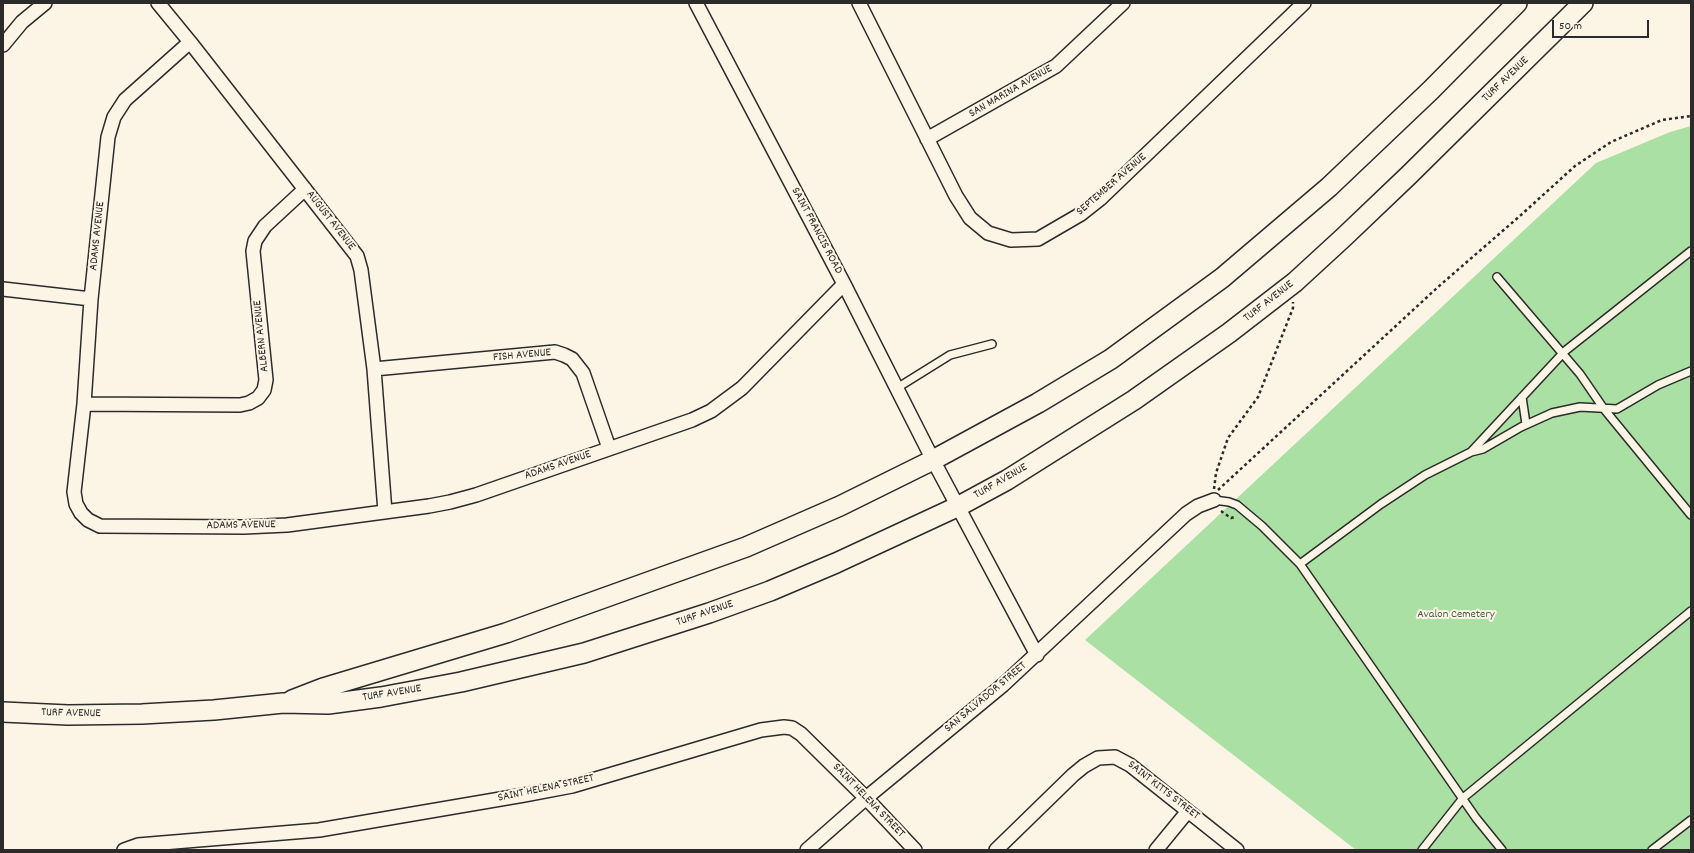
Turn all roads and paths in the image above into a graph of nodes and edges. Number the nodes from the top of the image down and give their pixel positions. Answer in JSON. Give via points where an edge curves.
{"nodes":[{"id":1,"x":44,"y":3,"type":"edge"},
{"id":2,"x":158,"y":3,"type":"edge"},
{"id":3,"x":696,"y":3,"type":"edge"},
{"id":4,"x":859,"y":3,"type":"edge"},
{"id":5,"x":1123,"y":3,"type":"edge"},
{"id":6,"x":1304,"y":3,"type":"edge"},
{"id":7,"x":1517,"y":3,"type":"edge"},
{"id":8,"x":1583,"y":3,"type":"edge"},
{"id":9,"x":190,"y":42,"type":"junction"},
{"id":10,"x":3,"y":45,"type":"edge"},
{"id":11,"x":1691,"y":116,"type":"edge"},
{"id":12,"x":927,"y":139,"type":"junction"},
{"id":13,"x":305,"y":189,"type":"junction"},
{"id":14,"x":1691,"y":251,"type":"edge"},
{"id":15,"x":1497,"y":277,"type":"dead end"},
{"id":16,"x":1295,"y":282,"type":"junction"},
{"id":17,"x":844,"y":284,"type":"junction"},
{"id":18,"x":3,"y":289,"type":"edge"},
{"id":19,"x":91,"y":299,"type":"junction"},
{"id":20,"x":992,"y":344,"type":"dead end"},
{"id":21,"x":1562,"y":354,"type":"junction"},
{"id":22,"x":374,"y":369,"type":"junction"},
{"id":23,"x":1691,"y":371,"type":"edge"},
{"id":24,"x":897,"y":388,"type":"junction"},
{"id":25,"x":1522,"y":397,"type":"junction"},
{"id":26,"x":84,"y":404,"type":"junction"},
{"id":27,"x":1604,"y":409,"type":"junction"},
{"id":28,"x":1526,"y":424,"type":"junction"},
{"id":29,"x":609,"y":448,"type":"junction"},
{"id":30,"x":1471,"y":452,"type":"junction"},
{"id":31,"x":934,"y":460,"type":"junction"},
{"id":32,"x":1214,"y":500,"type":"joint"},
{"id":33,"x":959,"y":506,"type":"junction"},
{"id":34,"x":385,"y":512,"type":"junction"},
{"id":35,"x":1691,"y":515,"type":"edge"},
{"id":36,"x":1300,"y":564,"type":"junction"},
{"id":37,"x":1691,"y":611,"type":"edge"},
{"id":38,"x":1037,"y":655,"type":"junction"},
{"id":39,"x":283,"y":703,"type":"junction"},
{"id":40,"x":3,"y":712,"type":"edge"},
{"id":41,"x":866,"y":798,"type":"junction"},
{"id":42,"x":1463,"y":798,"type":"junction"},
{"id":43,"x":1188,"y":811,"type":"junction"},
{"id":44,"x":1691,"y":820,"type":"edge"},
{"id":45,"x":124,"y":850,"type":"edge"},
{"id":46,"x":808,"y":850,"type":"edge"},
{"id":47,"x":915,"y":850,"type":"edge"},
{"id":48,"x":996,"y":850,"type":"edge"},
{"id":49,"x":1156,"y":850,"type":"edge"},
{"id":50,"x":1237,"y":850,"type":"edge"},
{"id":51,"x":1422,"y":850,"type":"edge"},
{"id":52,"x":1502,"y":850,"type":"edge"},
{"id":53,"x":1652,"y":850,"type":"edge"}],
"edges":[{"from":1,"to":10,"type":"street","via":[[22,22]]},
{"from":2,"to":9,"type":"street","name":"AUGUST AVENUE"},
{"from":3,"to":17,"type":"street","name":"SAINT FRANCIS ROAD"},
{"from":4,"to":12,"type":"street","name":"SEPTEMBER AVENUE"},
{"from":5,"to":12,"type":"street","name":"SAN MARINA AVENUE","via":[[1056,66]]},
{"from":6,"to":12,"type":"street","name":"SEPTEMBER AVENUE","via":[[1100,199],[1081,214],[1038,239],[1011,240],[988,233],[970,218]]},
{"from":7,"to":31,"type":"main road","name":"TURF AVENUE","via":[[1330,187],[1222,278],[1111,359],[1038,403]]},
{"from":8,"to":16,"type":"main road","name":"TURF AVENUE"},
{"from":9,"to":13,"type":"street","name":"AUGUST AVENUE"},
{"from":9,"to":19,"type":"street","name":"ADAMS AVENUE","via":[[125,100],[114,117],[108,137]]},
{"from":11,"to":16,"type":"path","via":[[1662,120],[1648,126],[1611,142],[1575,166],[1438,287],[1214,494],[1216,473],[1228,438],[1258,397],[1293,308]]},
{"from":13,"to":22,"type":"street","name":"AUGUST AVENUE","via":[[357,256]]},
{"from":13,"to":26,"type":"street","name":"ALBERN AVENUE","via":[[265,226],[255,241],[253,251],[266,380],[264,390],[258,398],[240,404]]},
{"from":14,"to":21,"type":"lane"},
{"from":15,"to":21,"type":"lane"},
{"from":16,"to":33,"type":"main road","name":"TURF AVENUE","via":[[1229,333],[1134,400],[1007,480]]},
{"from":17,"to":24,"type":"street","name":"SAINT FRANCIS ROAD"},
{"from":17,"to":29,"type":"street","name":"ADAMS AVENUE","via":[[742,388],[726,401],[692,420]]},
{"from":18,"to":19,"type":"street"},
{"from":19,"to":26,"type":"street","name":"ADAMS AVENUE"},
{"from":20,"to":24,"type":"lane","via":[[950,355]]},
{"from":21,"to":25,"type":"lane"},
{"from":21,"to":27,"type":"lane","via":[[1580,374]]},
{"from":22,"to":29,"type":"street","name":"FISH AVENUE","via":[[555,352],[564,355],[572,359],[582,373]]},
{"from":22,"to":34,"type":"street","name":"AUGUST AVENUE"},
{"from":23,"to":27,"type":"lane","via":[[1658,385],[1617,409]]},
{"from":24,"to":31,"type":"street","name":"SAINT FRANCIS ROAD"},
{"from":25,"to":28,"type":"lane"},
{"from":25,"to":30,"type":"lane"},
{"from":26,"to":34,"type":"street","name":"ADAMS AVENUE","via":[[74,492],[81,513],[100,526],[244,528]]},
{"from":27,"to":28,"type":"lane","via":[[1580,407],[1552,413]]},
{"from":27,"to":35,"type":"lane"},
{"from":28,"to":30,"type":"lane","via":[[1483,449]]},
{"from":29,"to":34,"type":"street","name":"ADAMS AVENUE","via":[[456,500]]},
{"from":30,"to":36,"type":"lane","via":[[1425,475]]},
{"from":31,"to":33,"type":"street","name":"SAN SALVADOR STREET"},
{"from":31,"to":39,"type":"main road","name":"TURF AVENUE","via":[[746,547],[506,633],[323,688]]},
{"from":32,"to":36,"type":"lane","via":[[1237,505]]},
{"from":32,"to":38,"type":"street","via":[[1186,514]]},
{"from":33,"to":38,"type":"street","name":"SAN SALVADOR STREET"},
{"from":33,"to":39,"type":"main road","name":"TURF AVENUE","via":[[770,591],[702,616],[592,650],[461,682],[381,697],[328,704]]},
{"from":36,"to":42,"type":"lane"},
{"from":37,"to":42,"type":"lane"},
{"from":38,"to":41,"type":"street","name":"SAN SALVADOR STREET","via":[[971,713]]},
{"from":39,"to":40,"type":"main road","name":"TURF AVENUE","via":[[142,714],[68,715]]},
{"from":41,"to":45,"type":"street","name":"SAINT HELENA STREET","via":[[801,734],[792,728],[773,728],[572,786],[319,830],[138,845]]},
{"from":41,"to":46,"type":"street","name":"SAN SALVADOR STREET"},
{"from":41,"to":47,"type":"street","name":"SAINT HELENA STREET"},
{"from":42,"to":51,"type":"lane"},
{"from":42,"to":52,"type":"lane"},
{"from":43,"to":48,"type":"street","name":"SAINT KITTS STREET","via":[[1122,760],[1116,757],[1098,758],[1073,775]]},
{"from":43,"to":49,"type":"street"},
{"from":43,"to":50,"type":"street","name":"SAINT KITTS STREET"},
{"from":44,"to":53,"type":"lane"}]}
